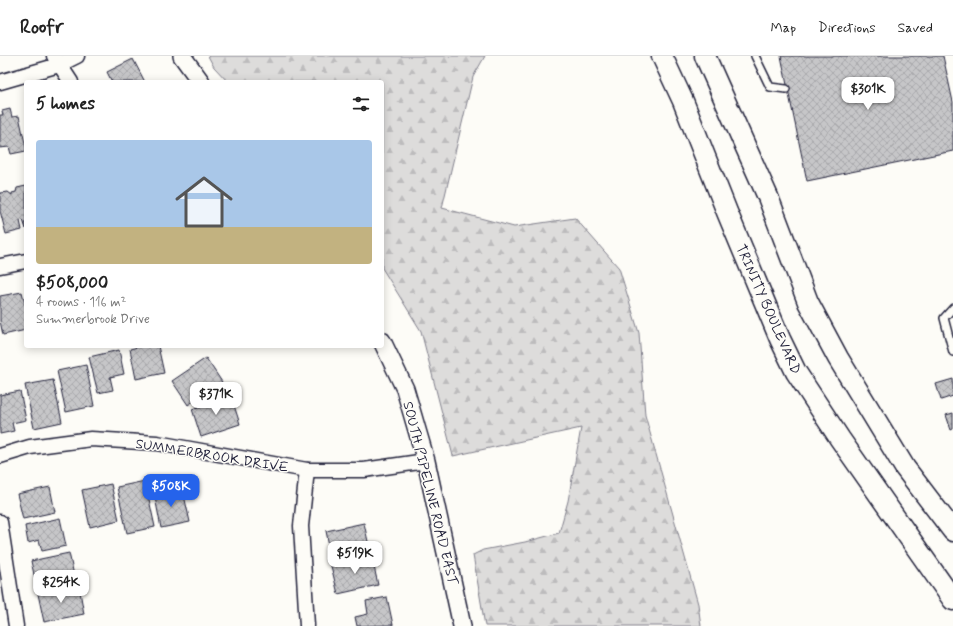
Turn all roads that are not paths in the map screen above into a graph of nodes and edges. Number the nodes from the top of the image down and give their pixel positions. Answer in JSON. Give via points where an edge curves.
{"nodes":[{"id":1,"x":77,"y":56,"type":"edge"},
{"id":2,"x":182,"y":56,"type":"edge"},
{"id":3,"x":662,"y":56,"type":"edge"},
{"id":4,"x":705,"y":56,"type":"edge"},
{"id":5,"x":755,"y":56,"type":"edge"},
{"id":6,"x":56,"y":60,"type":"edge"},
{"id":7,"x":69,"y":80,"type":"edge"},
{"id":8,"x":200,"y":80,"type":"edge"},
{"id":9,"x":0,"y":82,"type":"edge"},
{"id":10,"x":786,"y":89,"type":"dead end"},
{"id":11,"x":24,"y":261,"type":"edge"},
{"id":12,"x":0,"y":266,"type":"edge"},
{"id":13,"x":953,"y":308,"type":"edge"},
{"id":14,"x":384,"y":345,"type":"edge"},
{"id":15,"x":953,"y":352,"type":"edge"},
{"id":16,"x":0,"y":456,"type":"edge"},
{"id":17,"x":426,"y":461,"type":"junction"},
{"id":18,"x":307,"y":470,"type":"junction"},
{"id":19,"x":0,"y":522,"type":"edge"},
{"id":20,"x":953,"y":531,"type":"edge"},
{"id":21,"x":953,"y":600,"type":"edge"},
{"id":22,"x":16,"y":626,"type":"edge"},
{"id":23,"x":307,"y":626,"type":"edge"},
{"id":24,"x":462,"y":626,"type":"edge"}],
"edges":[{"from":1,"to":6,"type":"street"},
{"from":2,"to":8,"type":"street"},
{"from":3,"to":21,"type":"main road","name":"TRINITY BOULEVARD","via":[[796,372],[844,446]]},
{"from":4,"to":20,"type":"main road","via":[[768,197],[808,302],[838,358],[906,468]]},
{"from":5,"to":10,"type":"lane","via":[[770,86]]},
{"from":6,"to":7,"type":"street"},
{"from":6,"to":9,"type":"street"},
{"from":11,"to":12,"type":"street"},
{"from":13,"to":15,"type":"lane","via":[[944,318]]},
{"from":14,"to":17,"type":"street","name":"SOUTH PIPELINE ROAD EAST","via":[[405,389]]},
{"from":16,"to":18,"type":"street","name":"SUMMERBROOK DRIVE","via":[[30,448],[91,439],[157,443]]},
{"from":17,"to":18,"type":"street","name":"SUMMERBROOK DRIVE","via":[[364,470]]},
{"from":17,"to":24,"type":"street","name":"SOUTH PIPELINE ROAD EAST"},
{"from":18,"to":23,"type":"street","via":[[301,526]]},
{"from":19,"to":22,"type":"street"}]}
